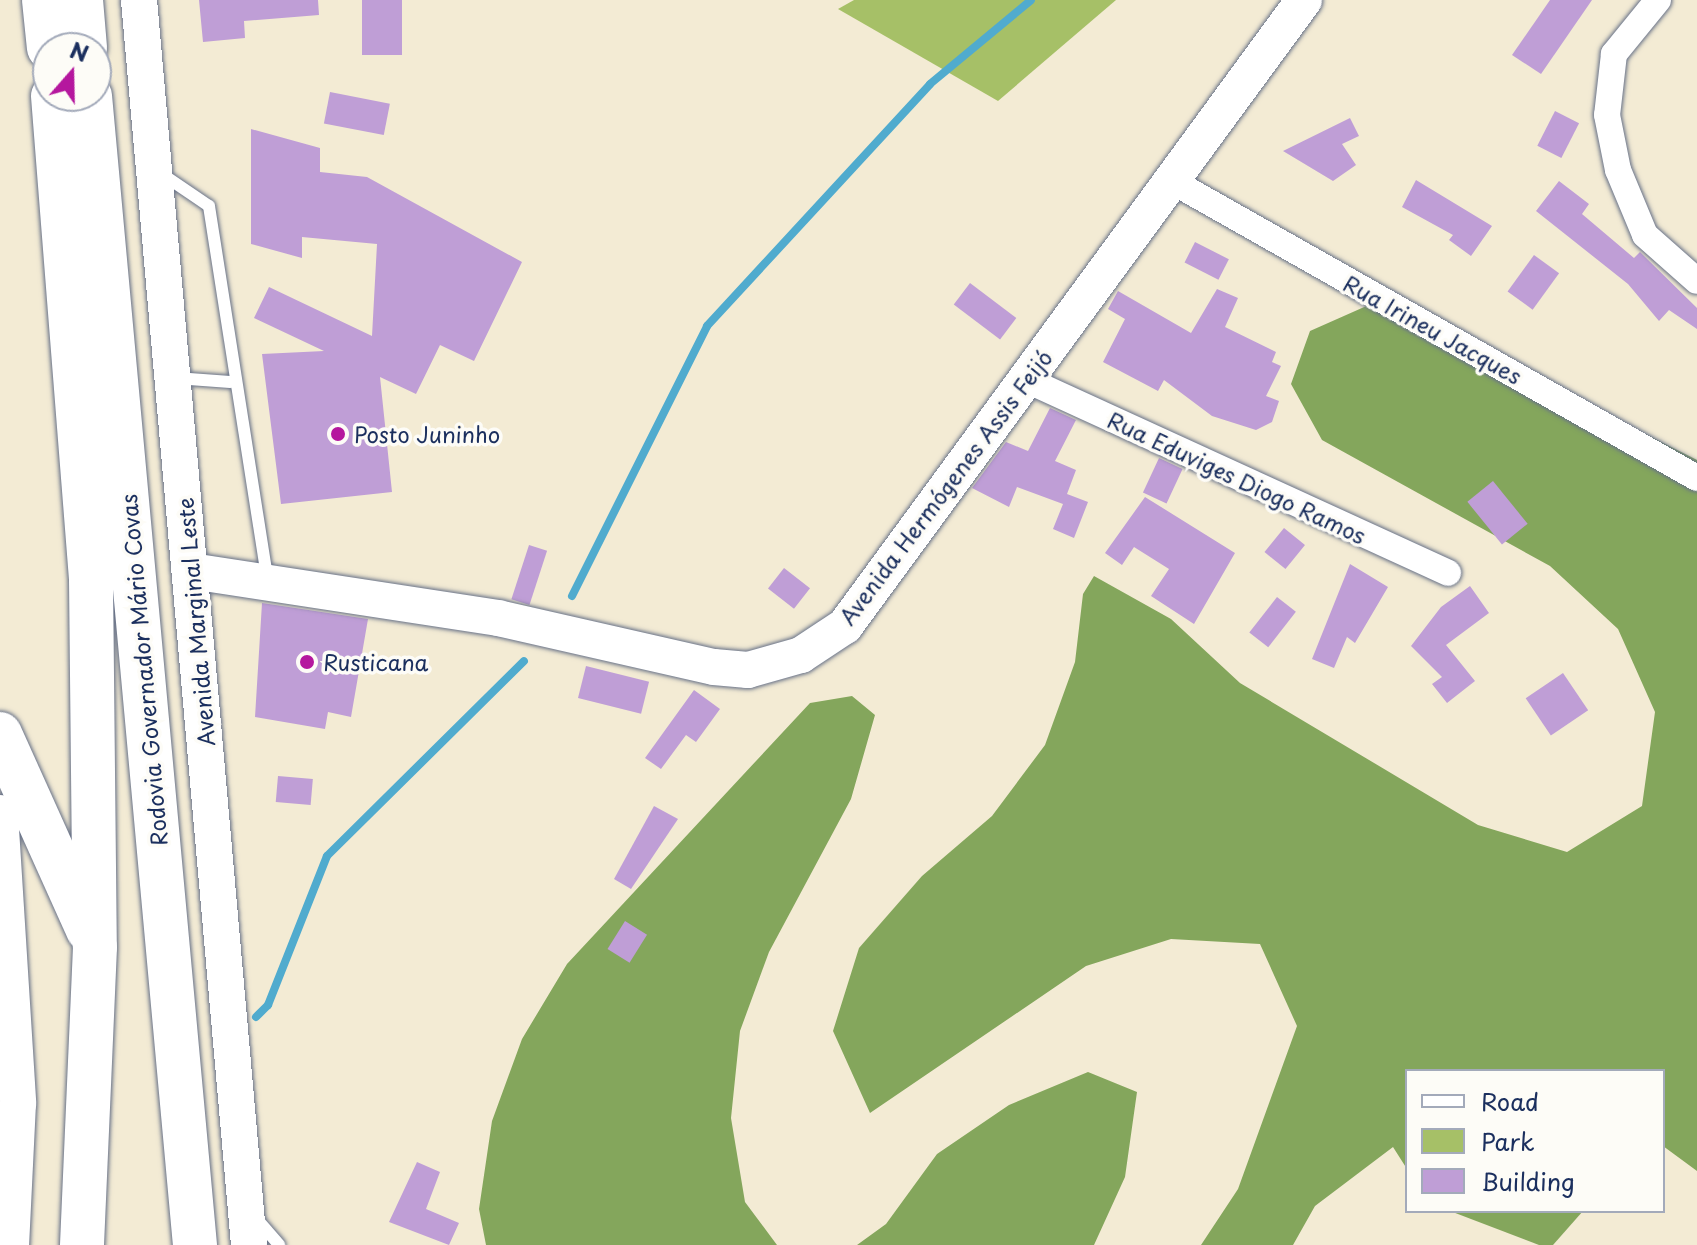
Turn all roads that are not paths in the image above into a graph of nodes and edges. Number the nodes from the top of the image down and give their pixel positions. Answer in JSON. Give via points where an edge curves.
{"nodes":[{"id":1,"x":44,"y":0,"type":"edge"},
{"id":2,"x":81,"y":0,"type":"edge"},
{"id":3,"x":91,"y":0,"type":"edge"},
{"id":4,"x":139,"y":0,"type":"edge"},
{"id":5,"x":1304,"y":0,"type":"edge"},
{"id":6,"x":1658,"y":0,"type":"edge"},
{"id":7,"x":47,"y":32,"type":"edge"},
{"id":8,"x":84,"y":32,"type":"edge"},
{"id":9,"x":88,"y":32,"type":"edge"},
{"id":10,"x":54,"y":112,"type":"edge"},
{"id":11,"x":91,"y":112,"type":"edge"},
{"id":12,"x":156,"y":170,"type":"junction"},
{"id":13,"x":1170,"y":180,"type":"junction"},
{"id":14,"x":1697,"y":281,"type":"edge"},
{"id":15,"x":175,"y":378,"type":"junction"},
{"id":16,"x":1027,"y":380,"type":"junction"},
{"id":17,"x":231,"y":382,"type":"junction"},
{"id":18,"x":1697,"y":478,"type":"edge"},
{"id":19,"x":191,"y":571,"type":"junction"},
{"id":20,"x":1448,"y":573,"type":"dead end"},
{"id":21,"x":267,"y":581,"type":"junction"},
{"id":22,"x":0,"y":734,"type":"edge"},
{"id":23,"x":0,"y":813,"type":"edge"},
{"id":24,"x":95,"y":947,"type":"junction"},
{"id":25,"x":246,"y":1206,"type":"junction"},
{"id":26,"x":11,"y":1245,"type":"edge"},
{"id":27,"x":82,"y":1245,"type":"edge"},
{"id":28,"x":195,"y":1245,"type":"edge"},
{"id":29,"x":249,"y":1245,"type":"edge"},
{"id":30,"x":279,"y":1245,"type":"edge"}],
"edges":[{"from":1,"to":7,"type":"highway"},
{"from":2,"to":8,"type":"highway"},
{"from":3,"to":9,"type":"highway"},
{"from":4,"to":12,"type":"main road","name":"Avenida Marginal Leste"},
{"from":5,"to":13,"type":"main road","name":"Avenida Hermógenes Assis Feijó"},
{"from":6,"to":14,"type":"street","via":[[1614,54],[1607,115],[1625,192],[1645,235]]},
{"from":10,"to":24,"type":"highway","name":"Rodovia Governador Mário Covas","via":[[88,504]]},
{"from":11,"to":28,"type":"highway","name":"Rodovia Governador Mário Covas"},
{"from":12,"to":15,"type":"main road","name":"Avenida Marginal Leste"},
{"from":12,"to":17,"type":"lane","via":[[209,206]]},
{"from":13,"to":16,"type":"main road","name":"Avenida Hermógenes Assis Feijó"},
{"from":13,"to":18,"type":"street","name":"Rua Irineu Jacques"},
{"from":15,"to":17,"type":"lane"},
{"from":15,"to":19,"type":"main road","name":"Avenida Marginal Leste"},
{"from":16,"to":20,"type":"street","name":"Rua Eduviges Diogo Ramos"},
{"from":16,"to":21,"type":"main road","name":"Avenida Hermógenes Assis Feijó","via":[[845,626],[783,664],[714,667],[498,618]]},
{"from":17,"to":21,"type":"lane"},
{"from":19,"to":21,"type":"main road","name":"Avenida Hermógenes Assis Feijó"},
{"from":19,"to":25,"type":"main road","name":"Avenida Marginal Leste"},
{"from":22,"to":24,"type":"highway"},
{"from":23,"to":26,"type":"main road","via":[[18,1103]]},
{"from":24,"to":27,"type":"highway","name":"Rodovia Governador Mário Covas"},
{"from":25,"to":29,"type":"main road","name":"Avenida Marginal Leste"},
{"from":25,"to":30,"type":"lane"}]}
